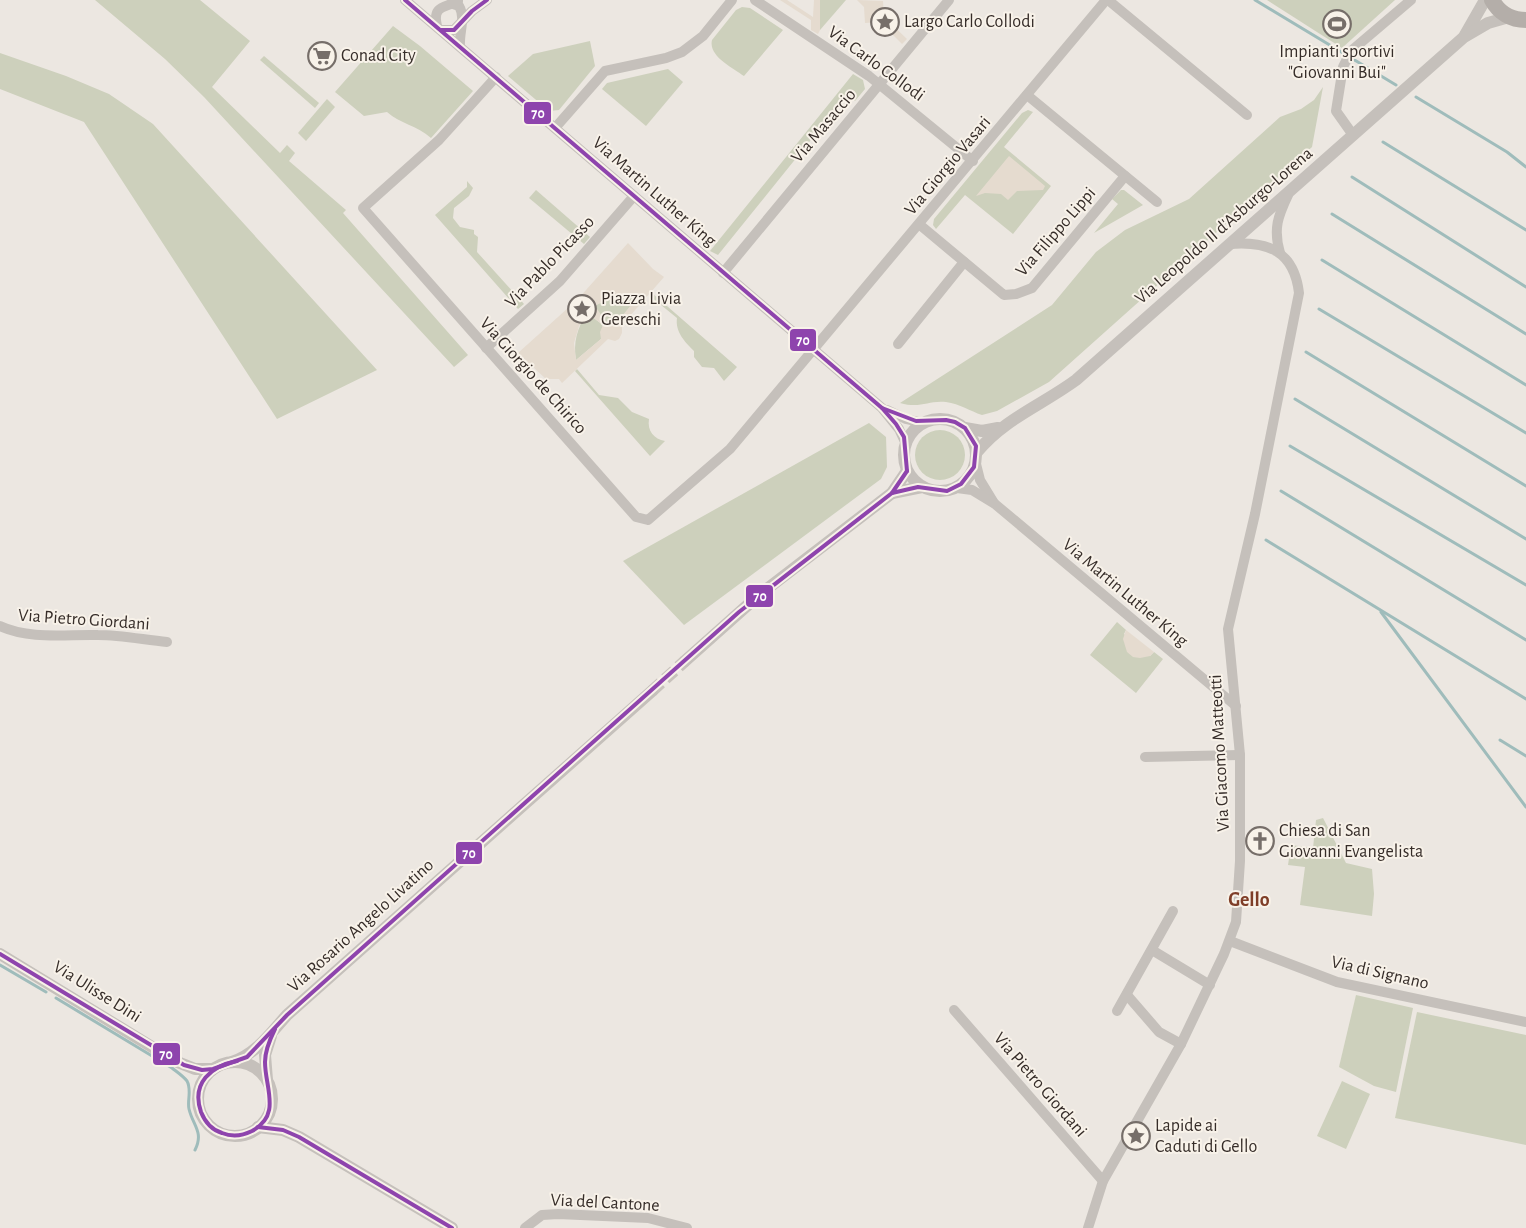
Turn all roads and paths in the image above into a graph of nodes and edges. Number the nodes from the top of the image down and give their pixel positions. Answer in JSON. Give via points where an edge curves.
{"nodes":[{"id":1,"x":405,"y":0,"type":"edge"},
{"id":2,"x":487,"y":0,"type":"edge"},
{"id":3,"x":732,"y":0,"type":"edge"},
{"id":4,"x":755,"y":0,"type":"edge"},
{"id":5,"x":950,"y":0,"type":"edge"},
{"id":6,"x":1107,"y":0,"type":"edge"},
{"id":7,"x":1411,"y":0,"type":"edge"},
{"id":8,"x":1485,"y":0,"type":"edge"},
{"id":9,"x":1492,"y":0,"type":"edge"},
{"id":10,"x":456,"y":2,"type":"edge"},
{"id":11,"x":1509,"y":17,"type":"junction"},
{"id":12,"x":1526,"y":20,"type":"edge"},
{"id":13,"x":462,"y":23,"type":"junction"},
{"id":14,"x":439,"y":28,"type":"junction"},
{"id":15,"x":1464,"y":37,"type":"junction"},
{"id":16,"x":460,"y":46,"type":"junction"},
{"id":17,"x":496,"y":77,"type":"junction"},
{"id":18,"x":880,"y":84,"type":"junction"},
{"id":19,"x":1027,"y":95,"type":"junction"},
{"id":20,"x":1247,"y":115,"type":"dead end"},
{"id":21,"x":555,"y":128,"type":"junction"},
{"id":22,"x":1353,"y":135,"type":"junction"},
{"id":23,"x":973,"y":161,"type":"junction"},
{"id":24,"x":1125,"y":176,"type":"junction"},
{"id":25,"x":1288,"y":193,"type":"junction"},
{"id":26,"x":634,"y":196,"type":"junction"},
{"id":27,"x":1157,"y":202,"type":"dead end"},
{"id":28,"x":920,"y":224,"type":"junction"},
{"id":29,"x":1230,"y":244,"type":"junction"},
{"id":30,"x":1280,"y":253,"type":"junction"},
{"id":31,"x":964,"y":262,"type":"junction"},
{"id":32,"x":723,"y":273,"type":"junction"},
{"id":33,"x":898,"y":344,"type":"dead end"},
{"id":34,"x":486,"y":348,"type":"junction"},
{"id":35,"x":814,"y":351,"type":"junction"},
{"id":36,"x":882,"y":408,"type":"junction"},
{"id":37,"x":923,"y":423,"type":"junction"},
{"id":38,"x":965,"y":428,"type":"junction"},
{"id":39,"x":998,"y":428,"type":"junction"},
{"id":40,"x":906,"y":444,"type":"junction"},
{"id":41,"x":976,"y":458,"type":"junction"},
{"id":42,"x":907,"y":470,"type":"junction"},
{"id":43,"x":922,"y":487,"type":"junction"},
{"id":44,"x":957,"y":488,"type":"junction"},
{"id":45,"x":892,"y":493,"type":"junction"},
{"id":46,"x":994,"y":504,"type":"junction"},
{"id":47,"x":0,"y":626,"type":"edge"},
{"id":48,"x":168,"y":642,"type":"dead end"},
{"id":49,"x":684,"y":661,"type":"tunnel mouth"},
{"id":50,"x":652,"y":691,"type":"tunnel mouth"},
{"id":51,"x":1236,"y":706,"type":"junction"},
{"id":52,"x":1240,"y":756,"type":"junction"},
{"id":53,"x":1145,"y":757,"type":"dead end"},
{"id":54,"x":1173,"y":911,"type":"dead end"},
{"id":55,"x":1230,"y":941,"type":"junction"},
{"id":56,"x":1152,"y":950,"type":"junction"},
{"id":57,"x":0,"y":954,"type":"edge"},
{"id":58,"x":1210,"y":985,"type":"junction"},
{"id":59,"x":1127,"y":995,"type":"junction"},
{"id":60,"x":954,"y":1010,"type":"dead end"},
{"id":61,"x":1117,"y":1011,"type":"dead end"},
{"id":62,"x":1526,"y":1022,"type":"edge"},
{"id":63,"x":275,"y":1029,"type":"junction"},
{"id":64,"x":1181,"y":1044,"type":"junction"},
{"id":65,"x":175,"y":1062,"type":"junction"},
{"id":66,"x":232,"y":1062,"type":"junction"},
{"id":67,"x":213,"y":1069,"type":"junction"},
{"id":68,"x":267,"y":1081,"type":"junction"},
{"id":69,"x":198,"y":1096,"type":"junction"},
{"id":70,"x":271,"y":1106,"type":"junction"},
{"id":71,"x":258,"y":1127,"type":"junction"},
{"id":72,"x":299,"y":1137,"type":"junction"},
{"id":73,"x":1103,"y":1181,"type":"junction"},
{"id":74,"x":452,"y":1228,"type":"edge"},
{"id":75,"x":525,"y":1228,"type":"edge"},
{"id":76,"x":688,"y":1228,"type":"edge"},
{"id":77,"x":1088,"y":1228,"type":"edge"}],
"edges":[{"from":1,"to":14,"type":"street","name":"Via Martin Luther King"},
{"from":2,"to":13,"type":"street"},
{"from":3,"to":21,"type":"street","via":[[703,36],[682,52],[605,71]]},
{"from":4,"to":18,"type":"street","name":"Via Carlo Collodi"},
{"from":5,"to":18,"type":"street","name":"Via Masaccio"},
{"from":6,"to":19,"type":"street","name":"Via Giorgio Vasari"},
{"from":6,"to":20,"type":"street","name":"Via Giorgio Vasari"},
{"from":7,"to":22,"type":"street","via":[[1347,58],[1336,111]]},
{"from":8,"to":15,"type":"street"},
{"from":9,"to":11,"type":"main road"},
{"from":10,"to":13,"type":"street","via":[[463,16]]},
{"from":10,"to":14,"type":"street","via":[[445,4],[438,10],[435,17]]},
{"from":11,"to":12,"type":"main road"},
{"from":11,"to":15,"type":"street","via":[[1488,23]]},
{"from":13,"to":14,"type":"street","via":[[450,31]]},
{"from":13,"to":16,"type":"street"},
{"from":14,"to":16,"type":"street","name":"Via Martin Luther King"},
{"from":15,"to":22,"type":"street","name":"Via Leopoldo II d'Asburgo-Lorena"},
{"from":16,"to":17,"type":"street","name":"Via Martin Luther King"},
{"from":17,"to":21,"type":"street","name":"Via Martin Luther King"},
{"from":17,"to":34,"type":"street","name":"Via Giorgio de Chirico","via":[[439,140],[363,208]]},
{"from":18,"to":23,"type":"street","name":"Via Carlo Collodi"},
{"from":18,"to":32,"type":"street","name":"Via Masaccio"},
{"from":19,"to":23,"type":"street","name":"Via Giorgio Vasari"},
{"from":19,"to":24,"type":"street"},
{"from":21,"to":26,"type":"street","name":"Via Martin Luther King"},
{"from":22,"to":25,"type":"street","name":"Via Leopoldo II d'Asburgo-Lorena"},
{"from":23,"to":28,"type":"street","name":"Via Giorgio Vasari"},
{"from":24,"to":27,"type":"street"},
{"from":24,"to":31,"type":"street","name":"Via Filippo Lippi","via":[[1032,288],[1004,295]]},
{"from":25,"to":29,"type":"street","name":"Via Leopoldo II d'Asburgo-Lorena"},
{"from":25,"to":30,"type":"street","name":"Via Giacomo Matteotti","via":[[1275,228]]},
{"from":26,"to":32,"type":"street","name":"Via Martin Luther King"},
{"from":26,"to":34,"type":"street","name":"Via Pablo Picasso","via":[[560,281]]},
{"from":28,"to":31,"type":"street"},
{"from":28,"to":35,"type":"street","name":"Via Giorgio Vasari"},
{"from":29,"to":30,"type":"street","via":[[1261,243]]},
{"from":29,"to":39,"type":"street","name":"Via Leopoldo II d'Asburgo-Lorena","via":[[1076,380]]},
{"from":30,"to":51,"type":"street","name":"Via Giacomo Matteotti","via":[[1295,274],[1299,293],[1256,514],[1228,629]]},
{"from":31,"to":33,"type":"street"},
{"from":32,"to":35,"type":"street","name":"Via Martin Luther King"},
{"from":34,"to":35,"type":"street","name":"Via Giorgio de Chirico","via":[[636,517],[644,521],[654,518],[730,449]]},
{"from":35,"to":36,"type":"street","name":"Via Martin Luther King"},
{"from":36,"to":37,"type":"street"},
{"from":36,"to":40,"type":"street"},
{"from":37,"to":38,"type":"street","via":[[945,419]]},
{"from":37,"to":40,"type":"street"},
{"from":38,"to":39,"type":"street","name":"Via Leopoldo II d'Asburgo-Lorena"},
{"from":38,"to":41,"type":"street","via":[[971,435]]},
{"from":39,"to":41,"type":"street","name":"Via Leopoldo II d'Asburgo-Lorena"},
{"from":40,"to":42,"type":"street"},
{"from":41,"to":44,"type":"street","via":[[969,478]]},
{"from":41,"to":46,"type":"street","via":[[980,480]]},
{"from":42,"to":43,"type":"street"},
{"from":42,"to":45,"type":"street"},
{"from":43,"to":44,"type":"street","via":[[939,492]]},
{"from":43,"to":45,"type":"street"},
{"from":44,"to":46,"type":"street","via":[[972,490]]},
{"from":45,"to":49,"type":"street","via":[[759,595]]},
{"from":46,"to":51,"type":"street","name":"Via Martin Luther King"},
{"from":47,"to":48,"type":"street","name":"Via Pietro Giordani","via":[[13,633],[98,635]]},
{"from":50,"to":63,"type":"street","name":"Via Rosario Angelo Livatino"},
{"from":51,"to":52,"type":"street","name":"Via Giacomo Matteotti"},
{"from":52,"to":53,"type":"street"},
{"from":52,"to":55,"type":"street","name":"Via Giacomo Matteotti","via":[[1239,889],[1236,922]]},
{"from":54,"to":56,"type":"street"},
{"from":55,"to":58,"type":"street","name":"Via Giacomo Matteotti"},
{"from":55,"to":62,"type":"street","name":"Via di Signano","via":[[1337,982]]},
{"from":56,"to":58,"type":"street"},
{"from":56,"to":59,"type":"street"},
{"from":57,"to":65,"type":"street","name":"Via Ulisse Dini"},
{"from":58,"to":64,"type":"street","name":"Via Giacomo Matteotti"},
{"from":59,"to":61,"type":"street"},
{"from":59,"to":64,"type":"street","via":[[1159,1032]]},
{"from":60,"to":73,"type":"street","name":"Via Pietro Giordani"},
{"from":63,"to":66,"type":"street","name":"Via Rosario Angelo Livatino","via":[[246,1058]]},
{"from":63,"to":68,"type":"street","via":[[265,1054]]},
{"from":64,"to":73,"type":"street","name":"Via Giacomo Matteotti"},
{"from":65,"to":67,"type":"street","via":[[195,1069]]},
{"from":65,"to":69,"type":"street","via":[[191,1076]]},
{"from":66,"to":67,"type":"street"},
{"from":66,"to":68,"type":"street","via":[[252,1066]]},
{"from":67,"to":69,"type":"street","via":[[201,1084]]},
{"from":68,"to":70,"type":"street"},
{"from":69,"to":71,"type":"street","via":[[199,1110],[211,1127],[221,1133],[244,1135]]},
{"from":70,"to":71,"type":"street"},
{"from":70,"to":72,"type":"street","via":[[283,1124]]},
{"from":71,"to":72,"type":"street","via":[[283,1130]]},
{"from":72,"to":74,"type":"street"},
{"from":73,"to":77,"type":"street","name":"Via Giacomo Matteotti"},
{"from":75,"to":76,"type":"street","name":"Via del Cantone","via":[[542,1216],[558,1214],[648,1218]]}]}
